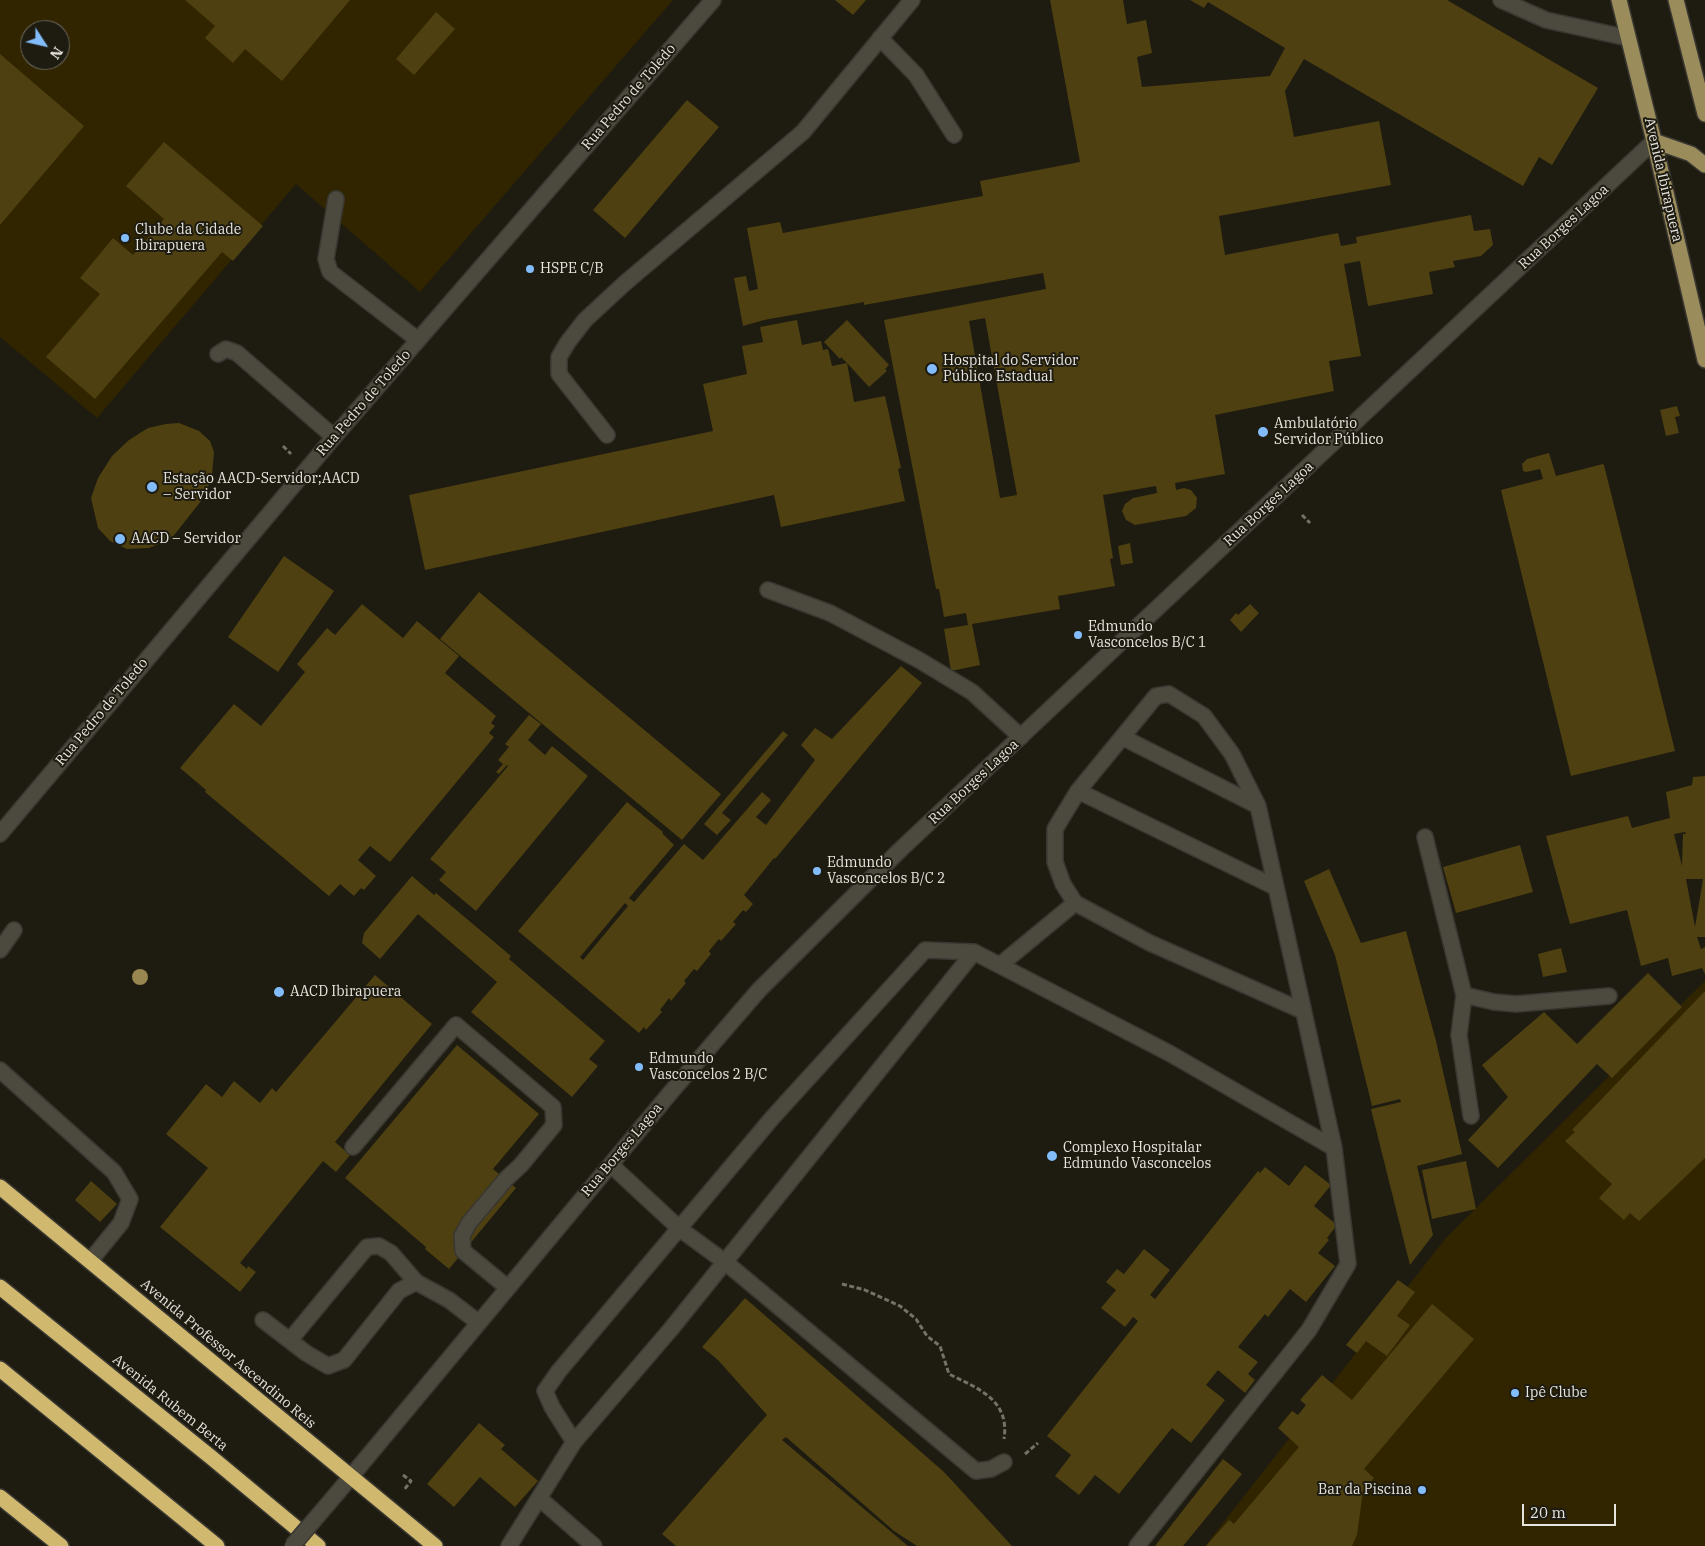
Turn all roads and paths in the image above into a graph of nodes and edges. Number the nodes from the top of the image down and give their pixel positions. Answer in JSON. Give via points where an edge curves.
{"nodes":[{"id":1,"x":713,"y":0,"type":"edge"},
{"id":2,"x":912,"y":0,"type":"edge"},
{"id":3,"x":1501,"y":0,"type":"edge"},
{"id":4,"x":1619,"y":0,"type":"edge"},
{"id":5,"x":1676,"y":0,"type":"edge"},
{"id":6,"x":880,"y":38,"type":"junction"},
{"id":7,"x":1628,"y":38,"type":"junction"},
{"id":8,"x":1700,"y":68,"type":"edge"},
{"id":9,"x":1705,"y":114,"type":"edge"},
{"id":10,"x":954,"y":135,"type":"dead end"},
{"id":11,"x":1654,"y":141,"type":"junction"},
{"id":12,"x":1705,"y":165,"type":"edge"},
{"id":13,"x":336,"y":200,"type":"dead end"},
{"id":14,"x":418,"y":340,"type":"junction"},
{"id":15,"x":218,"y":354,"type":"dead end"},
{"id":16,"x":1705,"y":360,"type":"edge"},
{"id":17,"x":607,"y":435,"type":"dead end"},
{"id":18,"x":334,"y":437,"type":"junction"},
{"id":19,"x":1302,"y":515,"type":"dead end"},
{"id":20,"x":1310,"y":523,"type":"dead end"},
{"id":21,"x":768,"y":590,"type":"dead end"},
{"id":22,"x":1021,"y":736,"type":"junction"},
{"id":23,"x":1122,"y":737,"type":"junction"},
{"id":24,"x":1078,"y":790,"type":"junction"},
{"id":25,"x":1258,"y":806,"type":"junction"},
{"id":26,"x":0,"y":834,"type":"edge"},
{"id":27,"x":1425,"y":837,"type":"dead end"},
{"id":28,"x":1275,"y":887,"type":"junction"},
{"id":29,"x":1075,"y":903,"type":"junction"},
{"id":30,"x":14,"y":930,"type":"dead end"},
{"id":31,"x":0,"y":950,"type":"edge"},
{"id":32,"x":974,"y":952,"type":"junction"},
{"id":33,"x":1000,"y":965,"type":"junction"},
{"id":34,"x":1464,"y":995,"type":"junction"},
{"id":35,"x":1609,"y":996,"type":"dead end"},
{"id":36,"x":1303,"y":1011,"type":"junction"},
{"id":37,"x":0,"y":1070,"type":"edge"},
{"id":38,"x":1471,"y":1116,"type":"dead end"},
{"id":39,"x":353,"y":1147,"type":"dead end"},
{"id":40,"x":1334,"y":1148,"type":"junction"},
{"id":41,"x":610,"y":1165,"type":"junction"},
{"id":42,"x":0,"y":1187,"type":"edge"},
{"id":43,"x":680,"y":1228,"type":"junction"},
{"id":44,"x":90,"y":1261,"type":"junction"},
{"id":45,"x":725,"y":1262,"type":"junction"},
{"id":46,"x":416,"y":1282,"type":"junction"},
{"id":47,"x":842,"y":1284,"type":"dead end"},
{"id":48,"x":0,"y":1287,"type":"edge"},
{"id":49,"x":508,"y":1288,"type":"junction"},
{"id":50,"x":263,"y":1320,"type":"dead end"},
{"id":51,"x":480,"y":1323,"type":"junction"},
{"id":52,"x":290,"y":1340,"type":"junction"},
{"id":53,"x":0,"y":1370,"type":"edge"},
{"id":54,"x":574,"y":1442,"type":"junction"},
{"id":55,"x":1038,"y":1443,"type":"dead end"},
{"id":56,"x":1004,"y":1462,"type":"junction"},
{"id":57,"x":403,"y":1475,"type":"dead end"},
{"id":58,"x":351,"y":1477,"type":"junction"},
{"id":59,"x":404,"y":1490,"type":"dead end"},
{"id":60,"x":0,"y":1497,"type":"edge"},
{"id":61,"x":539,"y":1498,"type":"junction"},
{"id":62,"x":61,"y":1546,"type":"edge"},
{"id":63,"x":217,"y":1546,"type":"edge"},
{"id":64,"x":292,"y":1546,"type":"edge"},
{"id":65,"x":318,"y":1546,"type":"edge"},
{"id":66,"x":435,"y":1546,"type":"edge"},
{"id":67,"x":510,"y":1546,"type":"edge"},
{"id":68,"x":594,"y":1546,"type":"edge"},
{"id":69,"x":1137,"y":1546,"type":"edge"}],
"edges":[{"from":1,"to":14,"type":"street","name":"Rua Pedro de Toledo"},
{"from":2,"to":6,"type":"street"},
{"from":3,"to":7,"type":"street","via":[[1546,20]]},
{"from":4,"to":7,"type":"main road","name":"Avenida Ibirapuera"},
{"from":5,"to":8,"type":"main road"},
{"from":6,"to":10,"type":"street","via":[[916,74]]},
{"from":6,"to":17,"type":"street","via":[[803,132],[624,283],[585,320],[568,342],[559,357],[559,374]]},
{"from":7,"to":11,"type":"main road","name":"Avenida Ibirapuera"},
{"from":8,"to":9,"type":"main road"},
{"from":11,"to":12,"type":"main road","via":[[1691,154]]},
{"from":11,"to":16,"type":"main road","name":"Avenida Ibirapuera"},
{"from":11,"to":22,"type":"street","name":"Rua Borges Lagoa"},
{"from":13,"to":14,"type":"street","via":[[326,259],[330,272]]},
{"from":14,"to":18,"type":"street","name":"Rua Pedro de Toledo"},
{"from":15,"to":18,"type":"street","via":[[226,350],[238,353]]},
{"from":18,"to":26,"type":"street","name":"Rua Pedro de Toledo"},
{"from":19,"to":20,"type":"path"},
{"from":21,"to":22,"type":"street","via":[[830,613],[918,660],[972,692]]},
{"from":22,"to":41,"type":"street","name":"Rua Borges Lagoa","via":[[759,990]]},
{"from":23,"to":24,"type":"street"},
{"from":23,"to":25,"type":"street"},
{"from":23,"to":25,"type":"street","via":[[1156,696],[1169,694],[1204,716],[1232,754]]},
{"from":24,"to":28,"type":"street"},
{"from":24,"to":29,"type":"street","via":[[1055,829],[1054,862]]},
{"from":25,"to":28,"type":"street"},
{"from":27,"to":34,"type":"street"},
{"from":28,"to":36,"type":"street"},
{"from":29,"to":33,"type":"street"},
{"from":29,"to":36,"type":"street","via":[[1150,943]]},
{"from":30,"to":31,"type":"street"},
{"from":32,"to":33,"type":"street"},
{"from":32,"to":43,"type":"street","via":[[926,950],[773,1117]]},
{"from":32,"to":45,"type":"street"},
{"from":33,"to":40,"type":"street","via":[[1169,1053]]},
{"from":34,"to":35,"type":"street","via":[[1516,1004]]},
{"from":34,"to":38,"type":"street","via":[[1459,1034]]},
{"from":36,"to":40,"type":"street"},
{"from":37,"to":44,"type":"street","via":[[114,1172],[130,1200],[121,1223]]},
{"from":39,"to":49,"type":"street","via":[[456,1025],[553,1107],[554,1125],[468,1223],[462,1236],[464,1251]]},
{"from":40,"to":69,"type":"street","via":[[1348,1264],[1309,1330]]},
{"from":41,"to":43,"type":"street"},
{"from":41,"to":49,"type":"street","name":"Rua Borges Lagoa"},
{"from":42,"to":44,"type":"highway","name":"Avenida Professor Ascendino Reis"},
{"from":43,"to":45,"type":"street"},
{"from":43,"to":54,"type":"street","via":[[559,1371],[545,1392]]},
{"from":44,"to":58,"type":"highway","name":"Avenida Professor Ascendino Reis"},
{"from":45,"to":54,"type":"street"},
{"from":45,"to":56,"type":"street","via":[[976,1471],[991,1469]]},
{"from":46,"to":51,"type":"street","via":[[449,1300]]},
{"from":46,"to":52,"type":"street","via":[[399,1291],[344,1360],[328,1366]]},
{"from":46,"to":52,"type":"street","via":[[391,1253],[379,1246],[367,1247]]},
{"from":47,"to":56,"type":"path","via":[[865,1290],[900,1306],[940,1346],[949,1374],[985,1392],[997,1404],[1004,1416]]},
{"from":48,"to":65,"type":"highway","name":"Avenida Rubem Berta"},
{"from":49,"to":51,"type":"street","name":"Rua Borges Lagoa"},
{"from":50,"to":52,"type":"street"},
{"from":51,"to":58,"type":"street","name":"Rua Borges Lagoa"},
{"from":53,"to":63,"type":"highway"},
{"from":54,"to":61,"type":"street"},
{"from":55,"to":56,"type":"path","via":[[1020,1458]]},
{"from":57,"to":59,"type":"path","via":[[410,1481]]},
{"from":58,"to":64,"type":"street","name":"Rua Borges Lagoa","bridge":true},
{"from":58,"to":66,"type":"highway","name":"Avenida Professor Ascendino Reis"},
{"from":60,"to":62,"type":"highway"},
{"from":61,"to":67,"type":"street"},
{"from":61,"to":68,"type":"street"}]}
